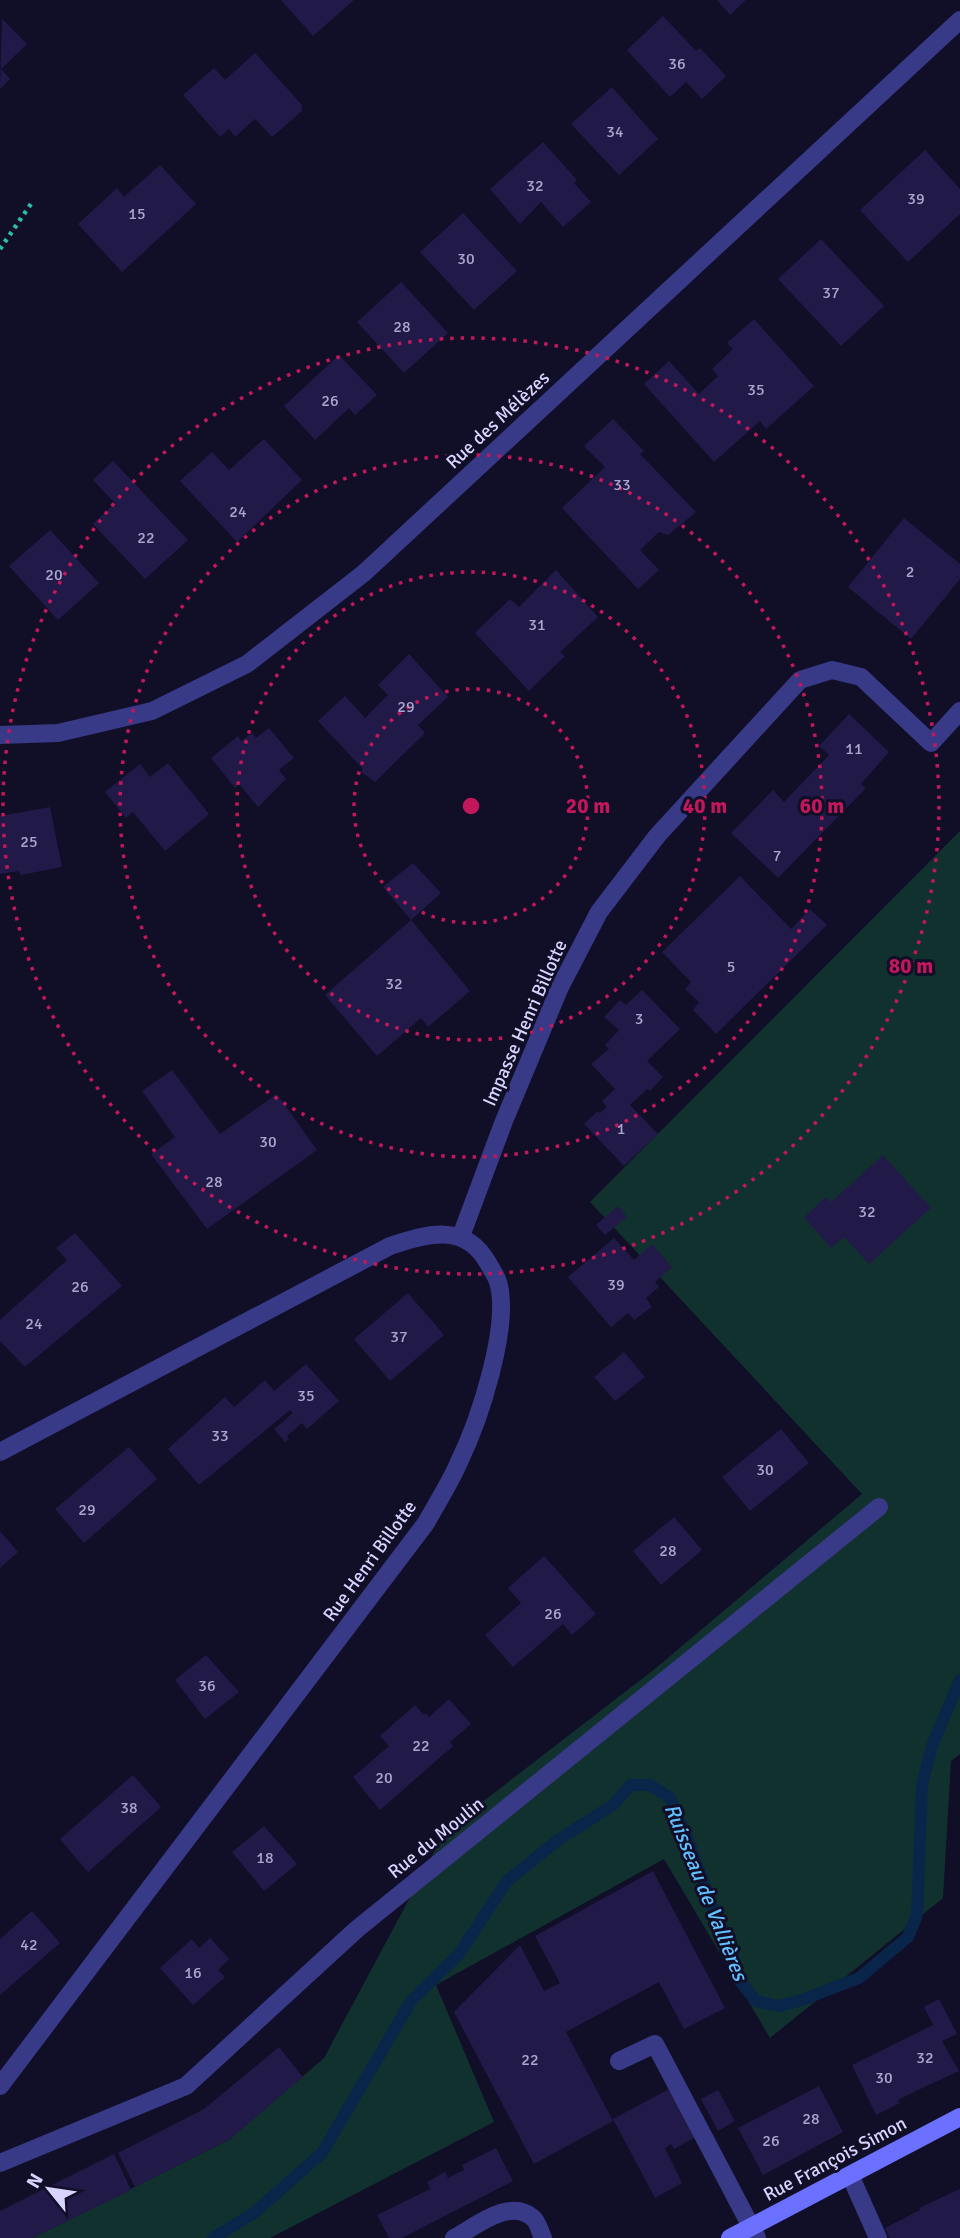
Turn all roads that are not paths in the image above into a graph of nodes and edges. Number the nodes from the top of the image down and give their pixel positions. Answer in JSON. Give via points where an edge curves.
{"nodes":[{"id":1,"x":960,"y":20,"type":"edge"},
{"id":2,"x":960,"y":711,"type":"edge"},
{"id":3,"x":0,"y":735,"type":"edge"},
{"id":4,"x":461,"y":1236,"type":"junction"},
{"id":5,"x":0,"y":1452,"type":"edge"},
{"id":6,"x":878,"y":1507,"type":"dead end"},
{"id":7,"x":619,"y":2061,"type":"dead end"},
{"id":8,"x":0,"y":2086,"type":"edge"},
{"id":9,"x":960,"y":2117,"type":"edge"},
{"id":10,"x":0,"y":2163,"type":"edge"},
{"id":11,"x":850,"y":2175,"type":"junction"},
{"id":12,"x":755,"y":2232,"type":"edge"},
{"id":13,"x":454,"y":2238,"type":"edge"},
{"id":14,"x":543,"y":2238,"type":"edge"},
{"id":15,"x":730,"y":2238,"type":"edge"},
{"id":16,"x":878,"y":2238,"type":"edge"}],
"edges":[{"from":1,"to":3,"type":"street","name":"Rue des Mélèzes","via":[[364,573],[247,664],[152,711],[58,733]]},
{"from":2,"to":4,"type":"street","name":"Impasse Henri Billotte","via":[[931,743],[861,677],[832,670],[800,680],[657,836],[599,912],[560,987]]},
{"from":4,"to":5,"type":"street","via":[[423,1235],[390,1247]]},
{"from":4,"to":8,"type":"street","name":"Rue Henri Billotte","via":[[482,1252],[498,1281],[501,1317],[492,1373],[460,1461],[432,1513]]},
{"from":6,"to":10,"type":"street","name":"Rue du Moulin","via":[[357,1929],[186,2086]]},
{"from":7,"to":12,"type":"street","via":[[655,2044]]},
{"from":9,"to":11,"type":"main road","name":"Rue François Simon"},
{"from":11,"to":12,"type":"main road","name":"Rue François Simon"},
{"from":11,"to":16,"type":"street"},
{"from":12,"to":15,"type":"main road","name":"Rue François Simon"},
{"from":13,"to":14,"type":"street","via":[[505,2211],[521,2211],[534,2218]]}]}
